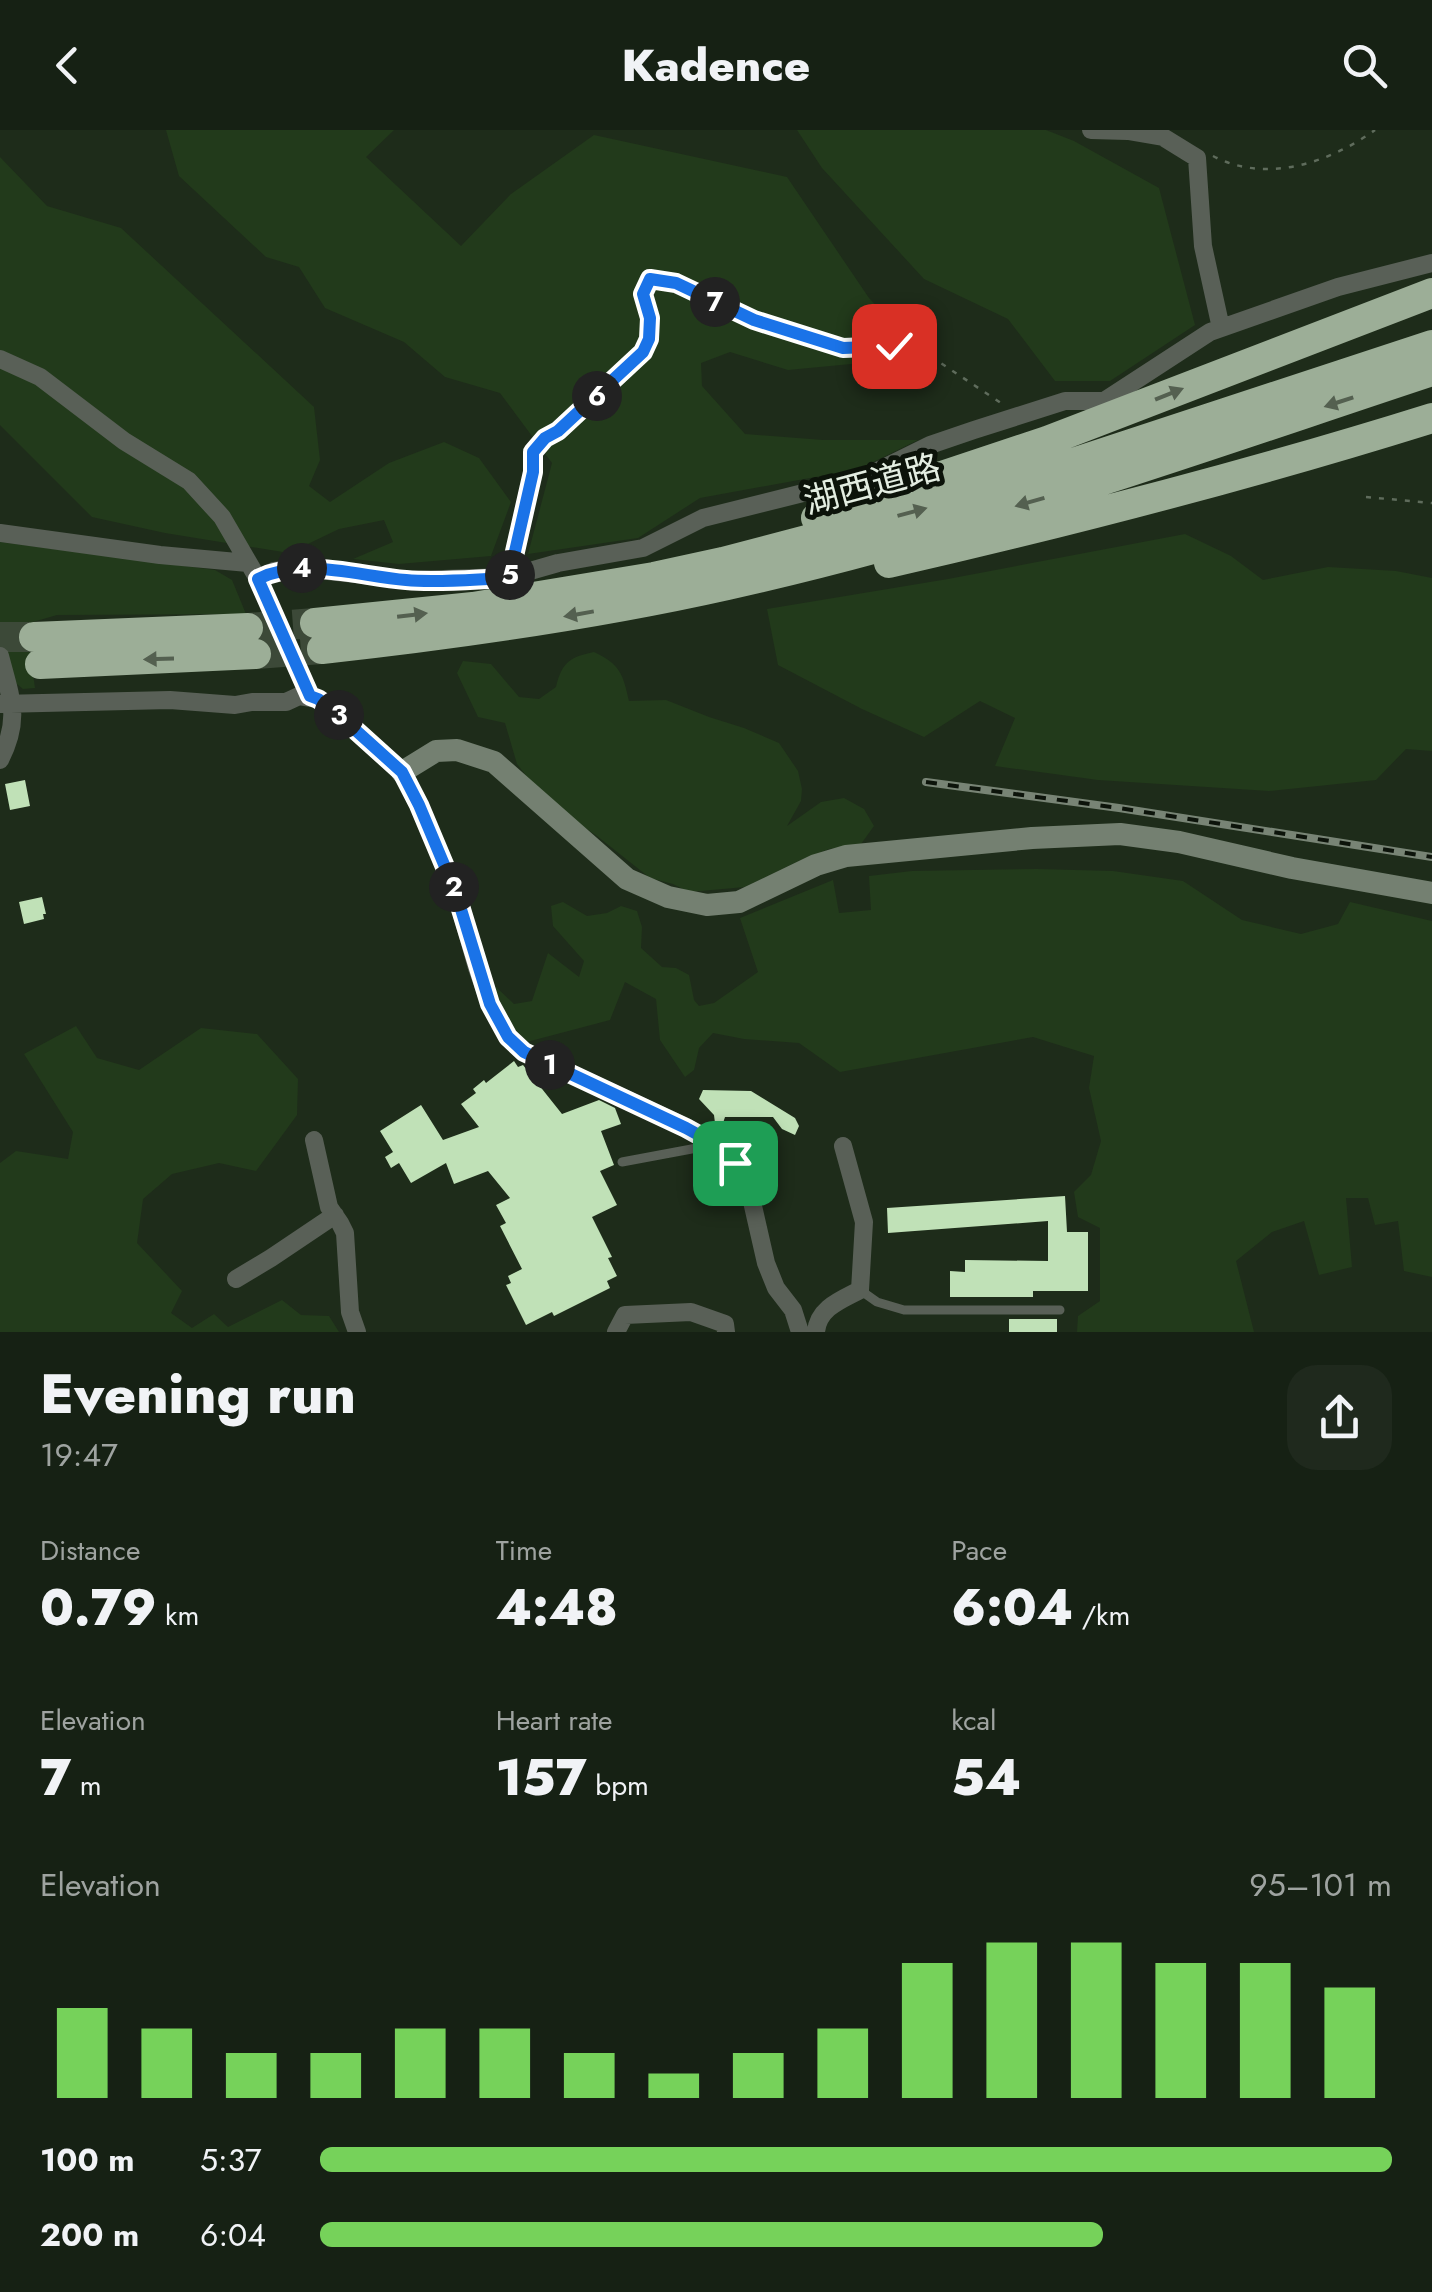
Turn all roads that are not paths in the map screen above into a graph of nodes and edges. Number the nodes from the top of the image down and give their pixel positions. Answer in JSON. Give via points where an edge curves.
{"nodes":[{"id":1,"x":1091,"y":130,"type":"edge"},
{"id":2,"x":1432,"y":263,"type":"edge"},
{"id":3,"x":1432,"y":293,"type":"edge"},
{"id":4,"x":1221,"y":328,"type":"junction"},
{"id":5,"x":1432,"y":346,"type":"edge"},
{"id":6,"x":0,"y":359,"type":"edge"},
{"id":7,"x":628,"y":367,"type":"road end"},
{"id":8,"x":1432,"y":371,"type":"edge"},
{"id":9,"x":1432,"y":418,"type":"edge"},
{"id":10,"x":0,"y":533,"type":"edge"},
{"id":11,"x":253,"y":571,"type":"junction"},
{"id":12,"x":509,"y":578,"type":"junction"},
{"id":13,"x":578,"y":590,"type":"junction"},
{"id":14,"x":632,"y":605,"type":"junction"},
{"id":15,"x":252,"y":641,"type":"tunnel mouth"},
{"id":16,"x":37,"y":650,"type":"tunnel mouth"},
{"id":17,"x":0,"y":656,"type":"edge"},
{"id":18,"x":310,"y":696,"type":"junction"},
{"id":19,"x":6,"y":704,"type":"edge"},
{"id":20,"x":0,"y":760,"type":"edge"},
{"id":21,"x":402,"y":772,"type":"junction"},
{"id":22,"x":1432,"y":893,"type":"edge"},
{"id":23,"x":314,"y":1140,"type":"dead end"},
{"id":24,"x":711,"y":1141,"type":"junction"},
{"id":25,"x":844,"y":1146,"type":"dead end"},
{"id":26,"x":748,"y":1154,"type":"dead end"},
{"id":27,"x":622,"y":1162,"type":"dead end"},
{"id":28,"x":334,"y":1215,"type":"junction"},
{"id":29,"x":236,"y":1279,"type":"dead end"},
{"id":30,"x":860,"y":1290,"type":"junction"},
{"id":31,"x":1060,"y":1310,"type":"dead end"},
{"id":32,"x":357,"y":1332,"type":"edge"},
{"id":33,"x":616,"y":1332,"type":"edge"},
{"id":34,"x":726,"y":1332,"type":"edge"},
{"id":35,"x":800,"y":1332,"type":"edge"},
{"id":36,"x":816,"y":1332,"type":"edge"}],
"edges":[{"from":1,"to":4,"type":"street","via":[[1163,136],[1197,158],[1203,246]]},
{"from":2,"to":4,"type":"street"},
{"from":13,"to":3,"type":"highway","one_way":true,"via":[[1048,441]]},
{"from":4,"to":12,"type":"street","via":[[1104,400],[1065,401],[930,445],[863,478],[704,518],[644,548]]},
{"from":13,"to":5,"type":"highway","name":"湖西道路","one_way":true,"via":[[723,562],[970,497]]},
{"from":6,"to":11,"type":"street","via":[[40,377],[124,441],[190,480],[222,516]]},
{"from":7,"to":12,"type":"street","via":[[533,452]]},
{"from":8,"to":14,"type":"highway","name":"湖西道路","one_way":true,"via":[[899,541]]},
{"from":9,"to":14,"type":"highway","via":[[1081,518],[848,573]]},
{"from":10,"to":11,"type":"street"},
{"from":11,"to":12,"type":"street"},
{"from":11,"to":18,"type":"street"},
{"from":14,"to":13,"type":"highway","name":"湖西道路","one_way":true,"via":[[476,632],[318,636]]},
{"from":15,"to":16,"type":"highway"},
{"from":17,"to":19,"type":"street"},
{"from":18,"to":19,"type":"street","via":[[235,705]]},
{"from":18,"to":21,"type":"street"},
{"from":19,"to":20,"type":"street","via":[[12,734]]},
{"from":21,"to":22,"type":"street","via":[[436,751],[458,750],[494,762],[628,880],[707,905],[739,902],[846,856],[1120,834]]},
{"from":21,"to":24,"type":"street","via":[[449,875],[490,1004],[508,1037],[524,1052]]},
{"from":23,"to":28,"type":"street"},
{"from":24,"to":26,"type":"lane","via":[[714,1131]]},
{"from":24,"to":27,"type":"lane"},
{"from":24,"to":35,"type":"street","via":[[748,1184],[766,1263]]},
{"from":25,"to":30,"type":"street","via":[[864,1222]]},
{"from":28,"to":29,"type":"street"},
{"from":28,"to":32,"type":"street","via":[[344,1233]]},
{"from":30,"to":31,"type":"lane","via":[[904,1310]]},
{"from":30,"to":36,"type":"street","via":[[824,1312]]},
{"from":33,"to":34,"type":"street","via":[[625,1314],[691,1312],[725,1324]]}]}
